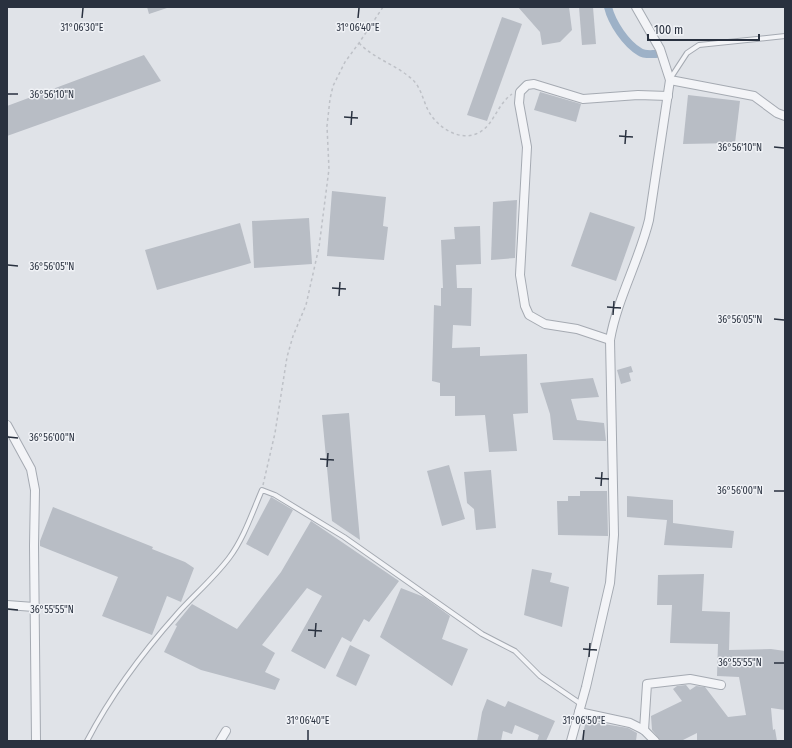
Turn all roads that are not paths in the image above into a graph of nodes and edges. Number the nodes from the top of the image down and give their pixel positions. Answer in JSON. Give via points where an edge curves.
{"nodes":[{"id":1,"x":636,"y":7,"type":"edge"},
{"id":2,"x":785,"y":36,"type":"edge"},
{"id":3,"x":670,"y":80,"type":"junction"},
{"id":4,"x":668,"y":96,"type":"junction"},
{"id":5,"x":785,"y":116,"type":"edge"},
{"id":6,"x":610,"y":340,"type":"junction"},
{"id":7,"x":7,"y":425,"type":"edge"},
{"id":8,"x":7,"y":605,"type":"edge"},
{"id":9,"x":34,"y":607,"type":"junction"},
{"id":10,"x":722,"y":684,"type":"dead end"},
{"id":11,"x":580,"y":708,"type":"junction"},
{"id":12,"x":644,"y":730,"type":"junction"},
{"id":13,"x":226,"y":731,"type":"dead end"},
{"id":14,"x":36,"y":741,"type":"edge"},
{"id":15,"x":88,"y":741,"type":"edge"},
{"id":16,"x":220,"y":741,"type":"edge"},
{"id":17,"x":571,"y":741,"type":"edge"},
{"id":18,"x":655,"y":741,"type":"edge"}],
"edges":[{"from":1,"to":3,"type":"street","via":[[660,49]]},
{"from":2,"to":3,"type":"lane","via":[[699,45],[687,53]]},
{"from":3,"to":4,"type":"street"},
{"from":3,"to":5,"type":"street","via":[[754,96],[777,114]]},
{"from":4,"to":6,"type":"street","via":[[647,226]]},
{"from":4,"to":6,"type":"street","via":[[638,95],[583,99],[534,84],[527,85],[520,92],[518,103],[527,147],[520,275],[525,306],[529,315],[545,324],[577,329]]},
{"from":6,"to":11,"type":"street","via":[[614,535],[612,567]]},
{"from":7,"to":9,"type":"street","via":[[34,479]]},
{"from":8,"to":9,"type":"street"},
{"from":9,"to":14,"type":"street"},
{"from":10,"to":12,"type":"street","via":[[690,680],[647,684]]},
{"from":11,"to":12,"type":"street","via":[[630,723]]},
{"from":11,"to":15,"type":"lane","via":[[540,676],[515,650],[482,634],[344,537],[275,495],[262,490],[243,534],[229,558],[176,615],[132,670],[97,722]]},
{"from":11,"to":17,"type":"street"},
{"from":12,"to":18,"type":"street"},
{"from":13,"to":16,"type":"street"}]}
